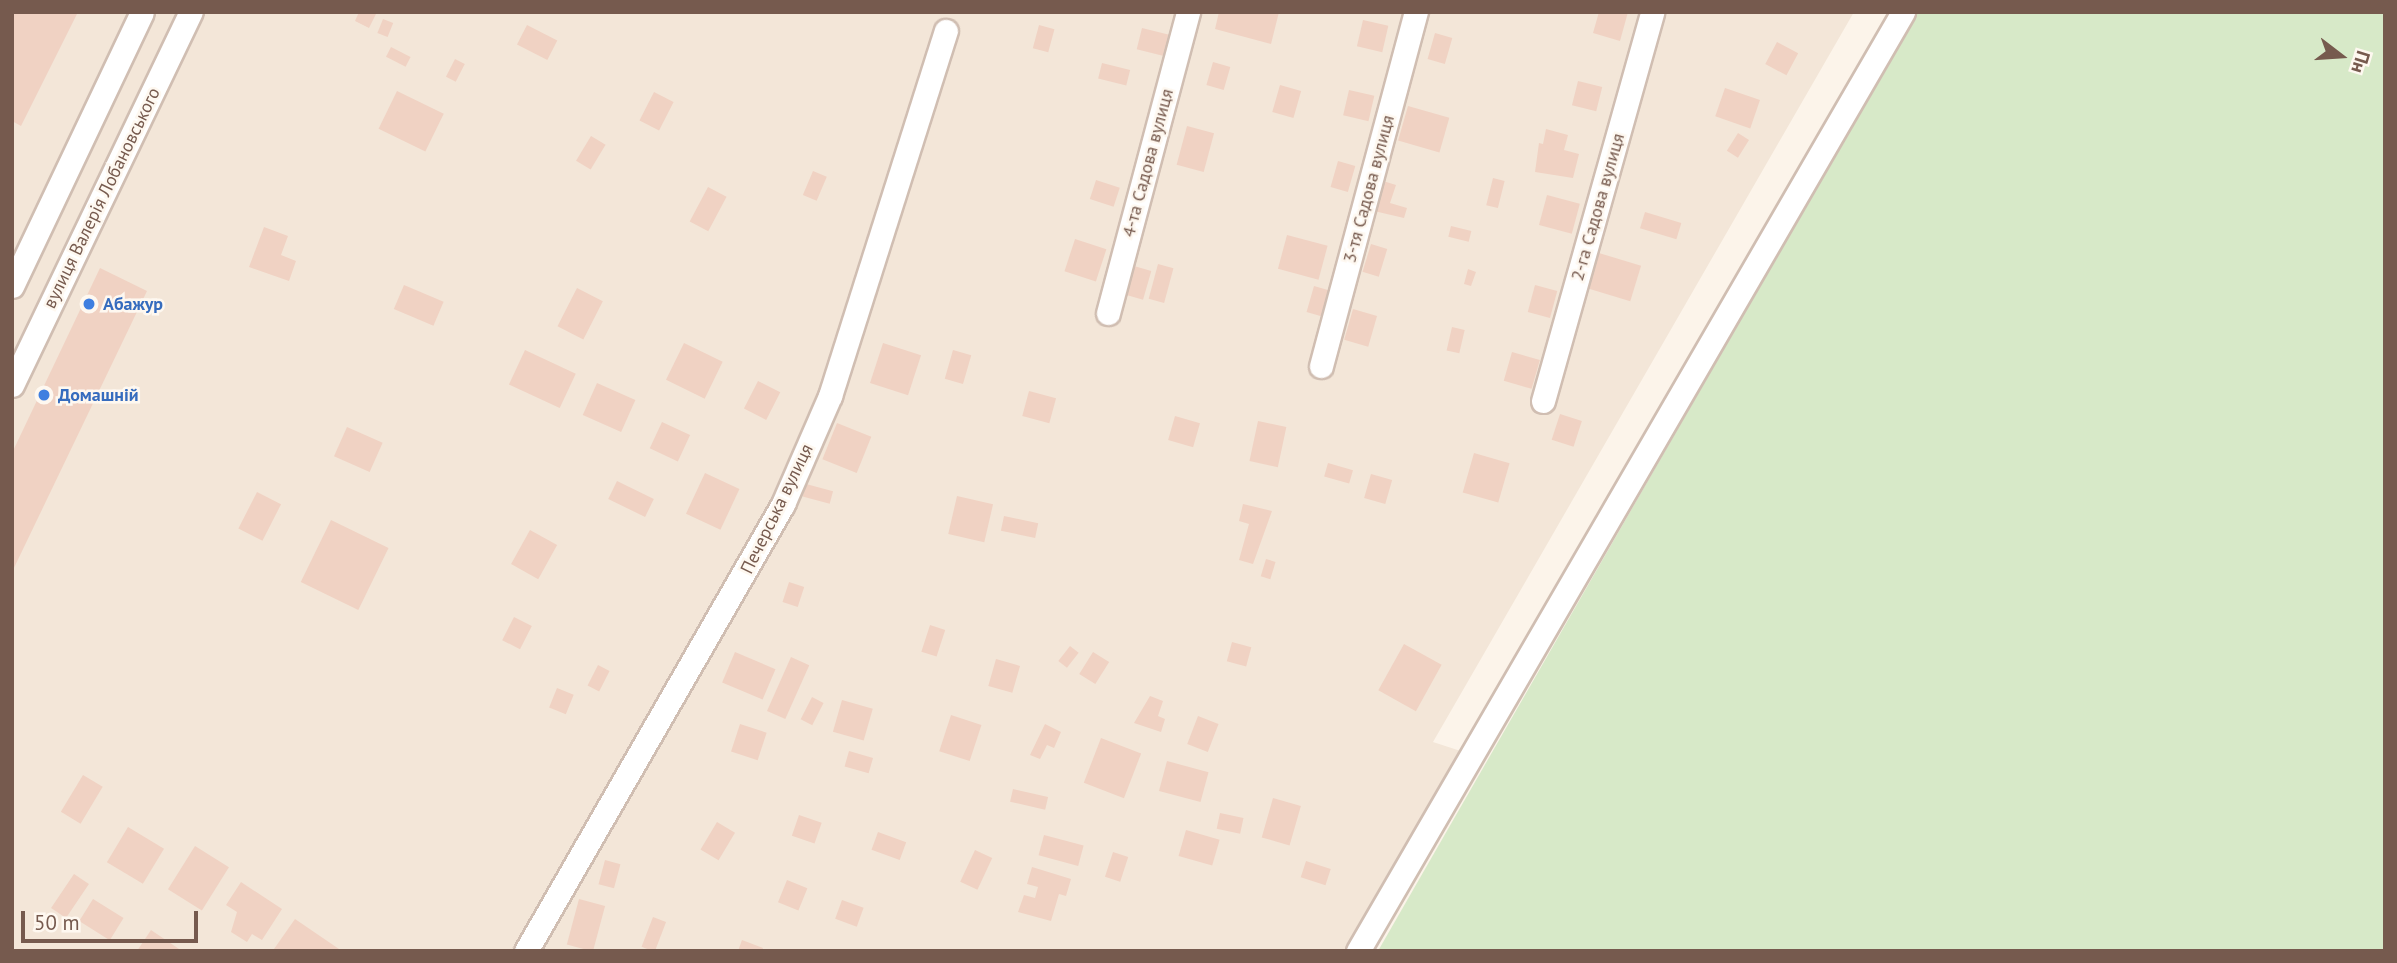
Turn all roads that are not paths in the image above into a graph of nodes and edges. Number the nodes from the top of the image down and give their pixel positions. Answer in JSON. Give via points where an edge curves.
{"nodes":[{"id":1,"x":142,"y":12,"type":"edge"},
{"id":2,"x":191,"y":12,"type":"edge"},
{"id":3,"x":1188,"y":12,"type":"edge"},
{"id":4,"x":1416,"y":12,"type":"edge"},
{"id":5,"x":1652,"y":12,"type":"edge"},
{"id":6,"x":1903,"y":12,"type":"edge"},
{"id":7,"x":946,"y":31,"type":"dead end"},
{"id":8,"x":12,"y":286,"type":"edge"},
{"id":9,"x":1108,"y":313,"type":"dead end"},
{"id":10,"x":1321,"y":366,"type":"dead end"},
{"id":11,"x":12,"y":385,"type":"edge"},
{"id":12,"x":1543,"y":401,"type":"dead end"},
{"id":13,"x":526,"y":951,"type":"edge"},
{"id":14,"x":1358,"y":951,"type":"edge"}],
"edges":[{"from":1,"to":8,"type":"street"},
{"from":2,"to":11,"type":"street","name":"вулиця Валерія Лобановського"},
{"from":3,"to":9,"type":"street","name":"4-та Садова вулиця"},
{"from":4,"to":10,"type":"street","name":"3-тя Садова вулиця"},
{"from":5,"to":12,"type":"street","name":"2-га Садова вулиця"},
{"from":6,"to":14,"type":"street"},
{"from":7,"to":13,"type":"street","name":"Печерська вулиця","via":[[830,396],[783,505]]}]}
